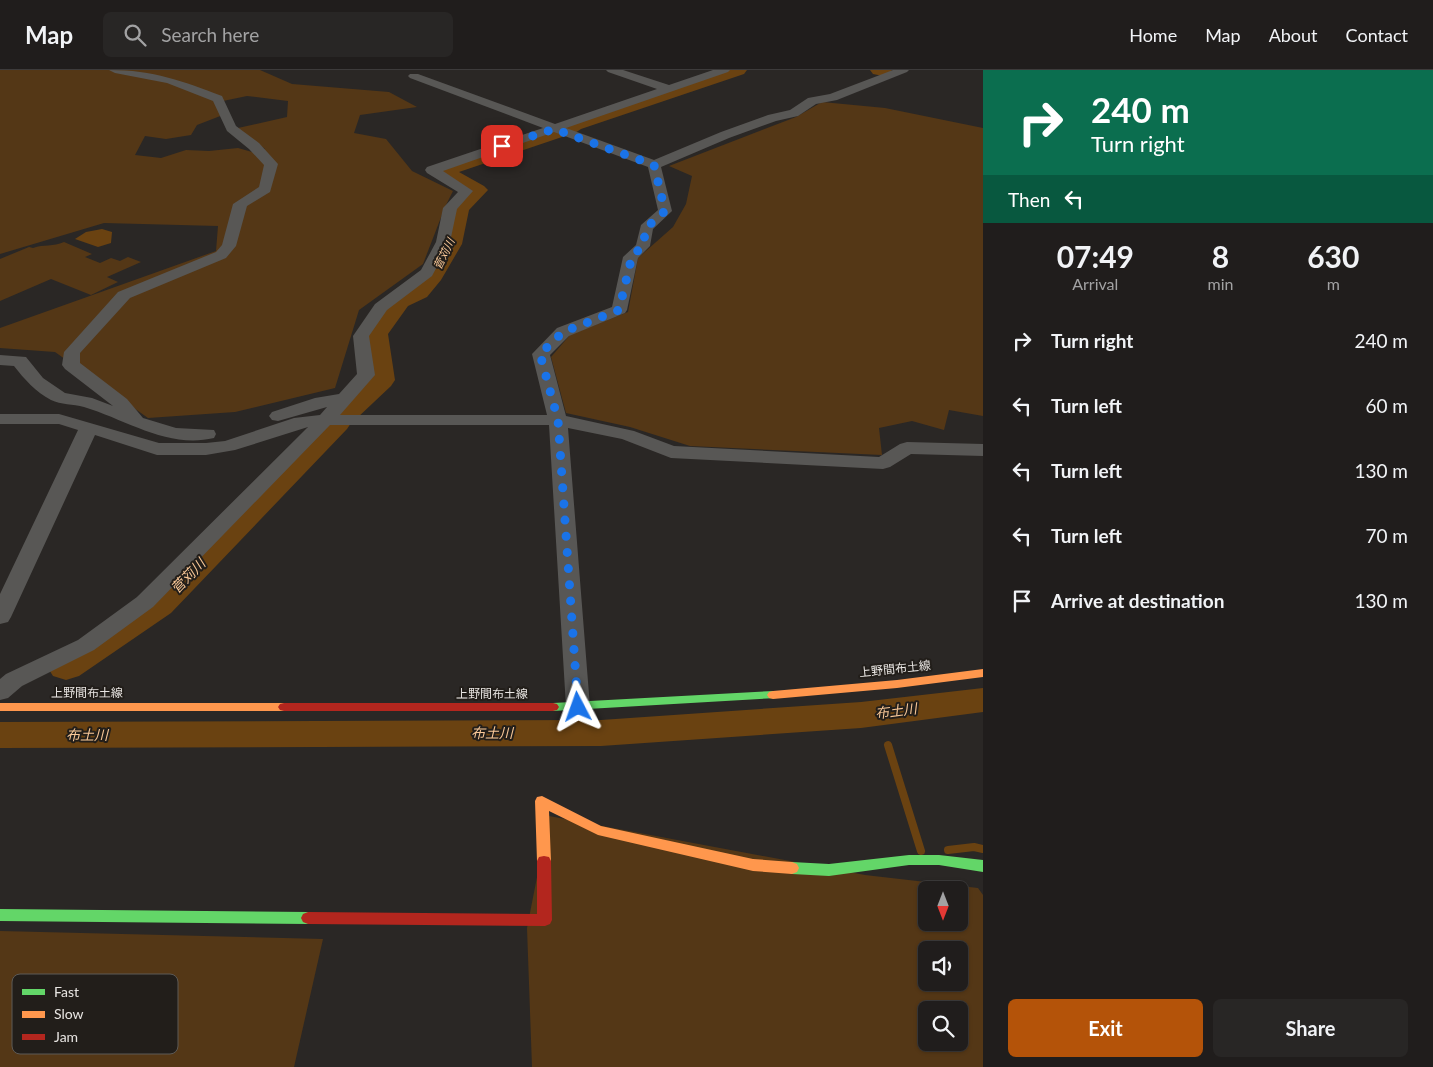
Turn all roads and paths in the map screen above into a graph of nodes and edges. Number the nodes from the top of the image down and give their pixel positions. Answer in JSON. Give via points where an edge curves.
{"nodes":[{"id":1,"x":116,"y":70,"type":"edge"},
{"id":2,"x":612,"y":70,"type":"edge"},
{"id":3,"x":724,"y":70,"type":"edge"},
{"id":4,"x":903,"y":70,"type":"edge"},
{"id":5,"x":414,"y":76,"type":"dead end"},
{"id":6,"x":669,"y":89,"type":"junction"},
{"id":7,"x":554,"y":129,"type":"junction"},
{"id":8,"x":654,"y":165,"type":"junction"},
{"id":9,"x":0,"y":360,"type":"edge"},
{"id":10,"x":345,"y":399,"type":"junction"},
{"id":11,"x":0,"y":419,"type":"edge"},
{"id":12,"x":325,"y":420,"type":"junction"},
{"id":13,"x":558,"y":420,"type":"junction"},
{"id":14,"x":136,"y":421,"type":"junction"},
{"id":15,"x":89,"y":427,"type":"junction"},
{"id":16,"x":983,"y":450,"type":"edge"},
{"id":17,"x":0,"y":617,"type":"edge"},
{"id":18,"x":983,"y":673,"type":"edge"},
{"id":19,"x":0,"y":692,"type":"edge"},
{"id":20,"x":0,"y":706,"type":"edge"},
{"id":21,"x":578,"y":707,"type":"junction"},
{"id":22,"x":983,"y":866,"type":"edge"},
{"id":23,"x":0,"y":915,"type":"edge"}],
"edges":[{"from":1,"to":14,"type":"street","via":[[170,80],[218,99],[231,128],[271,164],[265,189],[240,204],[229,246],[221,255],[124,295],[72,352],[71,365],[121,404]]},
{"from":2,"to":6,"type":"street"},
{"from":3,"to":6,"type":"street"},
{"from":4,"to":8,"type":"street","via":[[833,97],[812,101],[794,113],[725,135]]},
{"from":5,"to":7,"type":"street"},
{"from":6,"to":7,"type":"street"},
{"from":7,"to":8,"type":"street"},
{"from":7,"to":10,"type":"street","via":[[432,170],[466,191],[450,208],[442,242],[427,273],[381,307],[361,336],[366,375]]},
{"from":8,"to":13,"type":"street","via":[[665,211],[646,228],[643,246],[632,256],[619,310],[563,332],[540,354]]},
{"from":9,"to":14,"type":"street","via":[[20,361],[24,370],[60,397],[85,402]]},
{"from":10,"to":12,"type":"street"},
{"from":10,"to":14,"type":"street","via":[[321,402],[226,431],[196,436],[164,432]]},
{"from":11,"to":15,"type":"street","via":[[58,420]]},
{"from":12,"to":13,"type":"street"},
{"from":12,"to":15,"type":"street","via":[[300,422],[228,446],[206,449],[157,449]]},
{"from":12,"to":19,"type":"street","via":[[145,602],[86,645],[14,680]]},
{"from":13,"to":16,"type":"street","via":[[627,435],[671,452],[883,463],[907,448]]},
{"from":13,"to":21,"type":"street"},
{"from":15,"to":17,"type":"street"},
{"from":18,"to":21,"type":"street","name":"上野間布土線","via":[[734,698]]},
{"from":20,"to":21,"type":"street","name":"上野間布土線"},
{"from":22,"to":23,"type":"street","via":[[939,860],[908,860],[829,870],[753,865],[598,830],[542,801],[545,920]]}]}
